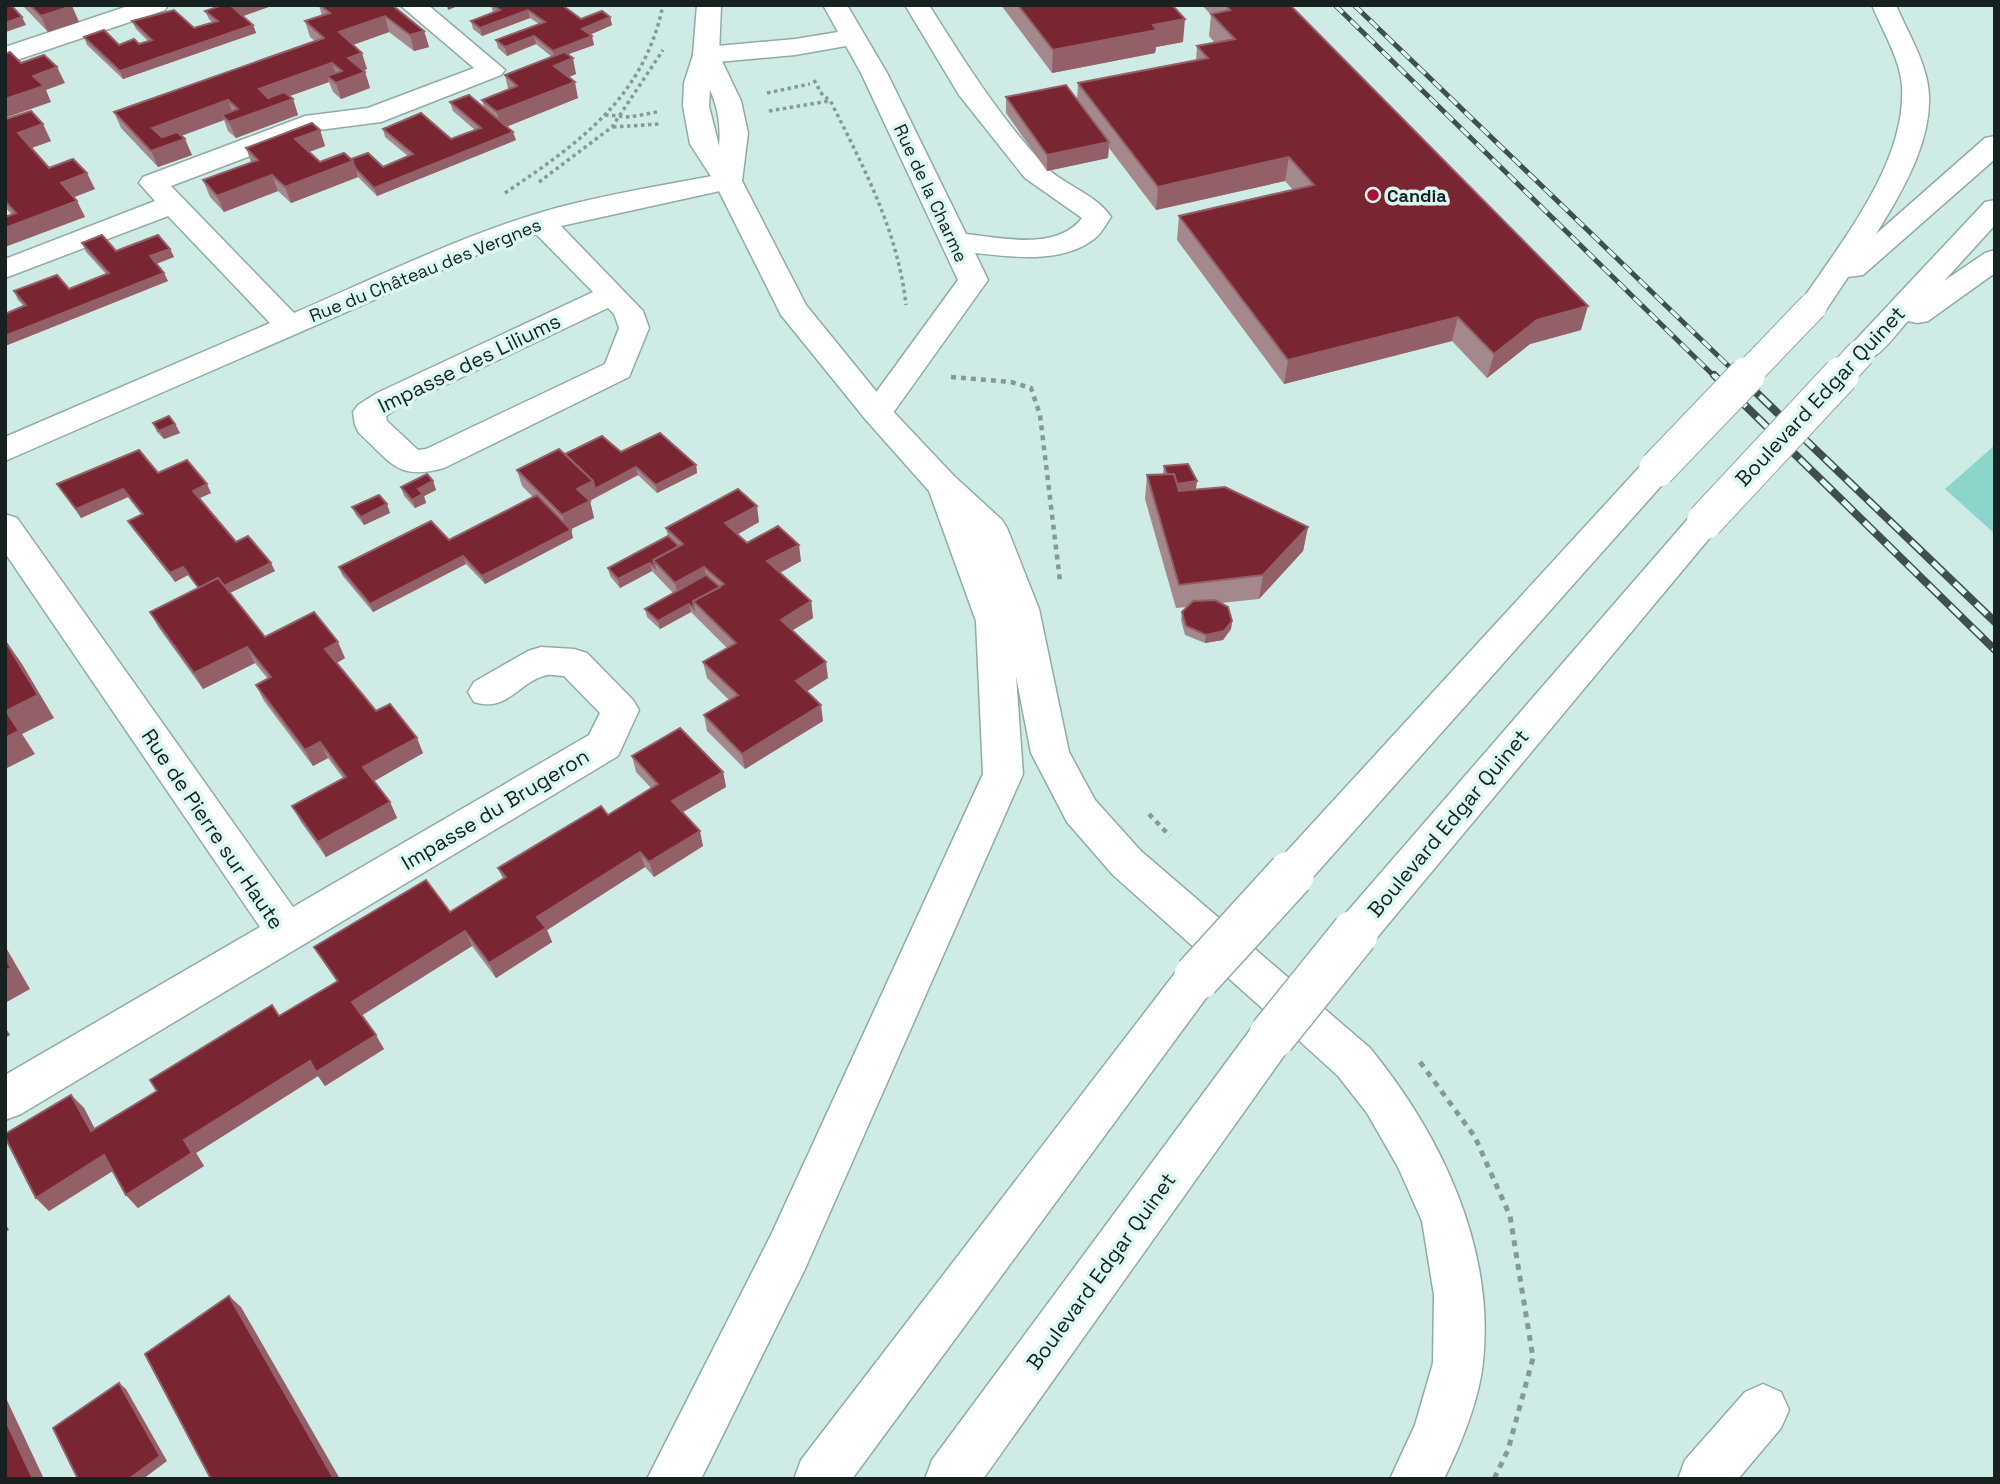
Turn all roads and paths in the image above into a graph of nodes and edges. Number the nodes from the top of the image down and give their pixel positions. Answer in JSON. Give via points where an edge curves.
{"nodes":[{"id":1,"x":156,"y":5,"type":"edge"},
{"id":2,"x":412,"y":5,"type":"edge"},
{"id":3,"x":663,"y":5,"type":"edge"},
{"id":4,"x":709,"y":5,"type":"edge"},
{"id":5,"x":835,"y":5,"type":"edge"},
{"id":6,"x":917,"y":5,"type":"edge"},
{"id":7,"x":1884,"y":5,"type":"edge"},
{"id":8,"x":854,"y":37,"type":"junction"},
{"id":9,"x":664,"y":47,"type":"dead end"},
{"id":10,"x":706,"y":55,"type":"junction"},
{"id":11,"x":5,"y":56,"type":"edge"},
{"id":12,"x":810,"y":84,"type":"dead end"},
{"id":13,"x":764,"y":94,"type":"dead end"},
{"id":14,"x":669,"y":111,"type":"dead end"},
{"id":15,"x":767,"y":111,"type":"dead end"},
{"id":16,"x":605,"y":115,"type":"junction"},
{"id":17,"x":619,"y":116,"type":"junction"},
{"id":18,"x":668,"y":124,"type":"dead end"},
{"id":19,"x":1995,"y":144,"type":"edge"},
{"id":20,"x":728,"y":181,"type":"junction"},
{"id":21,"x":503,"y":194,"type":"dead end"},
{"id":22,"x":173,"y":204,"type":"junction"},
{"id":23,"x":1995,"y":208,"type":"edge"},
{"id":24,"x":541,"y":222,"type":"junction"},
{"id":25,"x":955,"y":242,"type":"junction"},
{"id":26,"x":1995,"y":259,"type":"edge"},
{"id":27,"x":5,"y":269,"type":"edge"},
{"id":28,"x":611,"y":295,"type":"junction"},
{"id":29,"x":1813,"y":306,"type":"junction"},
{"id":30,"x":290,"y":326,"type":"junction"},
{"id":31,"x":1861,"y":353,"type":"junction"},
{"id":32,"x":920,"y":356,"type":"junction"},
{"id":33,"x":877,"y":413,"type":"junction"},
{"id":34,"x":5,"y":450,"type":"edge"},
{"id":35,"x":942,"y":484,"type":"junction"},
{"id":36,"x":5,"y":526,"type":"edge"},
{"id":37,"x":1062,"y":593,"type":"dead end"},
{"id":38,"x":487,"y":692,"type":"dead end"},
{"id":39,"x":1140,"y":805,"type":"dead end"},
{"id":40,"x":1177,"y":843,"type":"dead end"},
{"id":41,"x":287,"y":932,"type":"junction"},
{"id":42,"x":1416,"y":1058,"type":"dead end"},
{"id":43,"x":5,"y":1099,"type":"edge"},
{"id":44,"x":1763,"y":1410,"type":"dead end"},
{"id":45,"x":673,"y":1479,"type":"edge"},
{"id":46,"x":820,"y":1479,"type":"edge"},
{"id":47,"x":951,"y":1479,"type":"edge"},
{"id":48,"x":1416,"y":1479,"type":"edge"},
{"id":49,"x":1494,"y":1479,"type":"edge"},
{"id":50,"x":1704,"y":1479,"type":"edge"}],
"edges":[{"from":1,"to":11,"type":"main road"},
{"from":2,"to":22,"type":"main road","via":[[492,70],[372,116],[314,122],[153,183]]},
{"from":3,"to":16,"type":"path","via":[[653,49]]},
{"from":4,"to":10,"type":"main road"},
{"from":5,"to":8,"type":"main road","name":"Rue de la Charme"},
{"from":6,"to":25,"type":"main road","via":[[968,89],[1035,172],[1097,217],[1091,230],[1069,242],[1042,247]]},
{"from":7,"to":29,"type":"main road","via":[[1915,83],[1912,133],[1882,201]]},
{"from":8,"to":10,"type":"main road"},
{"from":8,"to":25,"type":"main road","name":"Rue de la Charme"},
{"from":9,"to":17,"type":"path"},
{"from":10,"to":20,"type":"main road","via":[[697,83],[697,121]]},
{"from":12,"to":13,"type":"path"},
{"from":14,"to":17,"type":"path"},
{"from":15,"to":32,"type":"path","via":[[830,100],[879,203],[905,281],[907,328]]},
{"from":16,"to":17,"type":"path"},
{"from":16,"to":21,"type":"path"},
{"from":17,"to":18,"type":"path","via":[[612,127]]},
{"from":19,"to":29,"type":"main road"},
{"from":20,"to":24,"type":"main road","name":"Rue du Château des Vergnes"},
{"from":20,"to":33,"type":"main road","via":[[792,308]]},
{"from":22,"to":27,"type":"main road"},
{"from":22,"to":30,"type":"main road"},
{"from":23,"to":31,"type":"main road","name":"Boulevard Edgar Quinet"},
{"from":24,"to":28,"type":"main road","name":"Impasse des Liliums"},
{"from":24,"to":30,"type":"main road","name":"Rue du Château des Vergnes","via":[[483,242]]},
{"from":25,"to":32,"type":"main road","name":"Rue de la Charme","via":[[972,279]]},
{"from":26,"to":31,"type":"main road"},
{"from":28,"to":28,"type":"main road","name":"Impasse des Liliums","via":[[628,312],[634,328],[618,370],[432,460],[410,462],[371,425],[369,412],[388,400]]},
{"from":29,"to":46,"type":"main road","bridge":true,"via":[[1657,469],[1197,977]]},
{"from":30,"to":34,"type":"main road","name":"Rue du Château des Vergnes"},
{"from":31,"to":47,"type":"main road","name":"Boulevard Edgar Quinet","bridge":true,"via":[[1705,521],[1355,933],[1272,1036]]},
{"from":32,"to":33,"type":"main road","name":"Rue de la Charme"},
{"from":32,"to":37,"type":"path","via":[[943,376],[972,381],[1003,379],[1031,388],[1040,415]]},
{"from":33,"to":35,"type":"main road"},
{"from":35,"to":45,"type":"main road","via":[[994,621],[1003,774],[788,1252]]},
{"from":35,"to":48,"type":"main road","via":[[990,528],[1021,609],[1050,753],[1082,811],[1127,863],[1354,1062],[1415,1152],[1446,1221],[1458,1294],[1458,1363],[1439,1433]]},
{"from":36,"to":41,"type":"main road","name":"Rue de Pierre sur Haute"},
{"from":38,"to":41,"type":"main road","name":"Impasse du Brugeron","via":[[541,662],[574,663],[620,710],[604,746]]},
{"from":39,"to":40,"type":"path"},
{"from":41,"to":43,"type":"main road","name":"Rue de Pierre sur Haute"},
{"from":42,"to":49,"type":"path","via":[[1475,1137],[1510,1216],[1532,1358],[1508,1450]]},
{"from":44,"to":50,"type":"main road"}]}
